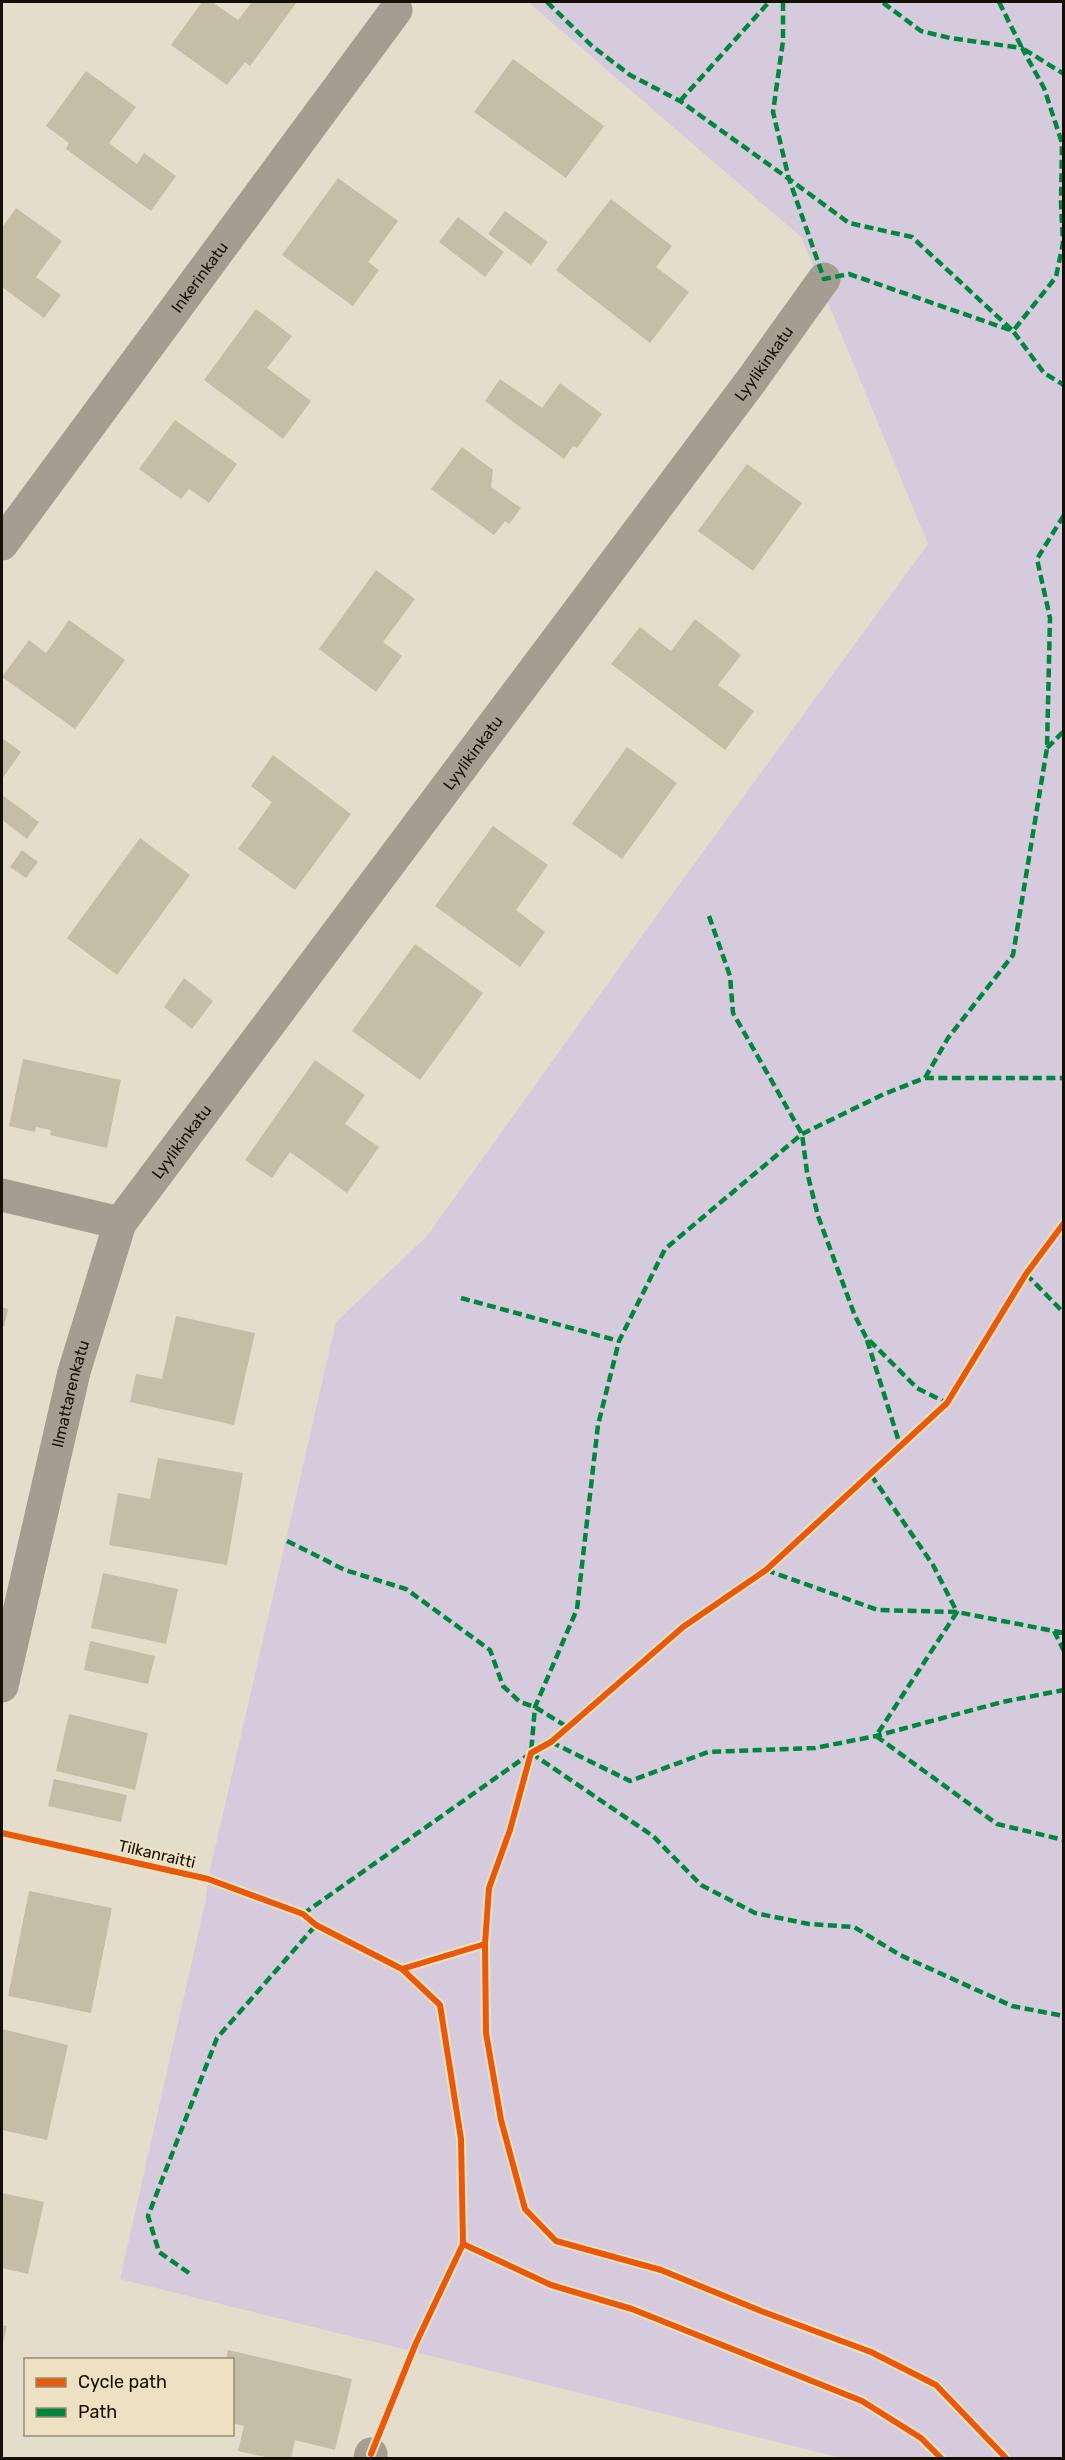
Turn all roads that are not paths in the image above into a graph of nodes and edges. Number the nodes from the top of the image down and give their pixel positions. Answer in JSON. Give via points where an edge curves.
{"nodes":[{"id":1,"x":396,"y":10,"type":"dead end"},
{"id":2,"x":824,"y":279,"type":"dead end"},
{"id":3,"x":2,"y":544,"type":"edge"},
{"id":4,"x":2,"y":1196,"type":"edge"},
{"id":5,"x":120,"y":1222,"type":"junction"},
{"id":6,"x":2,"y":1686,"type":"edge"}],
"edges":[{"from":1,"to":3,"type":"street","name":"Inkerinkatu"},
{"from":2,"to":5,"type":"street","name":"Lyylikinkatu"},
{"from":4,"to":5,"type":"street"},
{"from":5,"to":6,"type":"street","name":"Ilmattarenkatu","via":[[74,1372]]}]}
